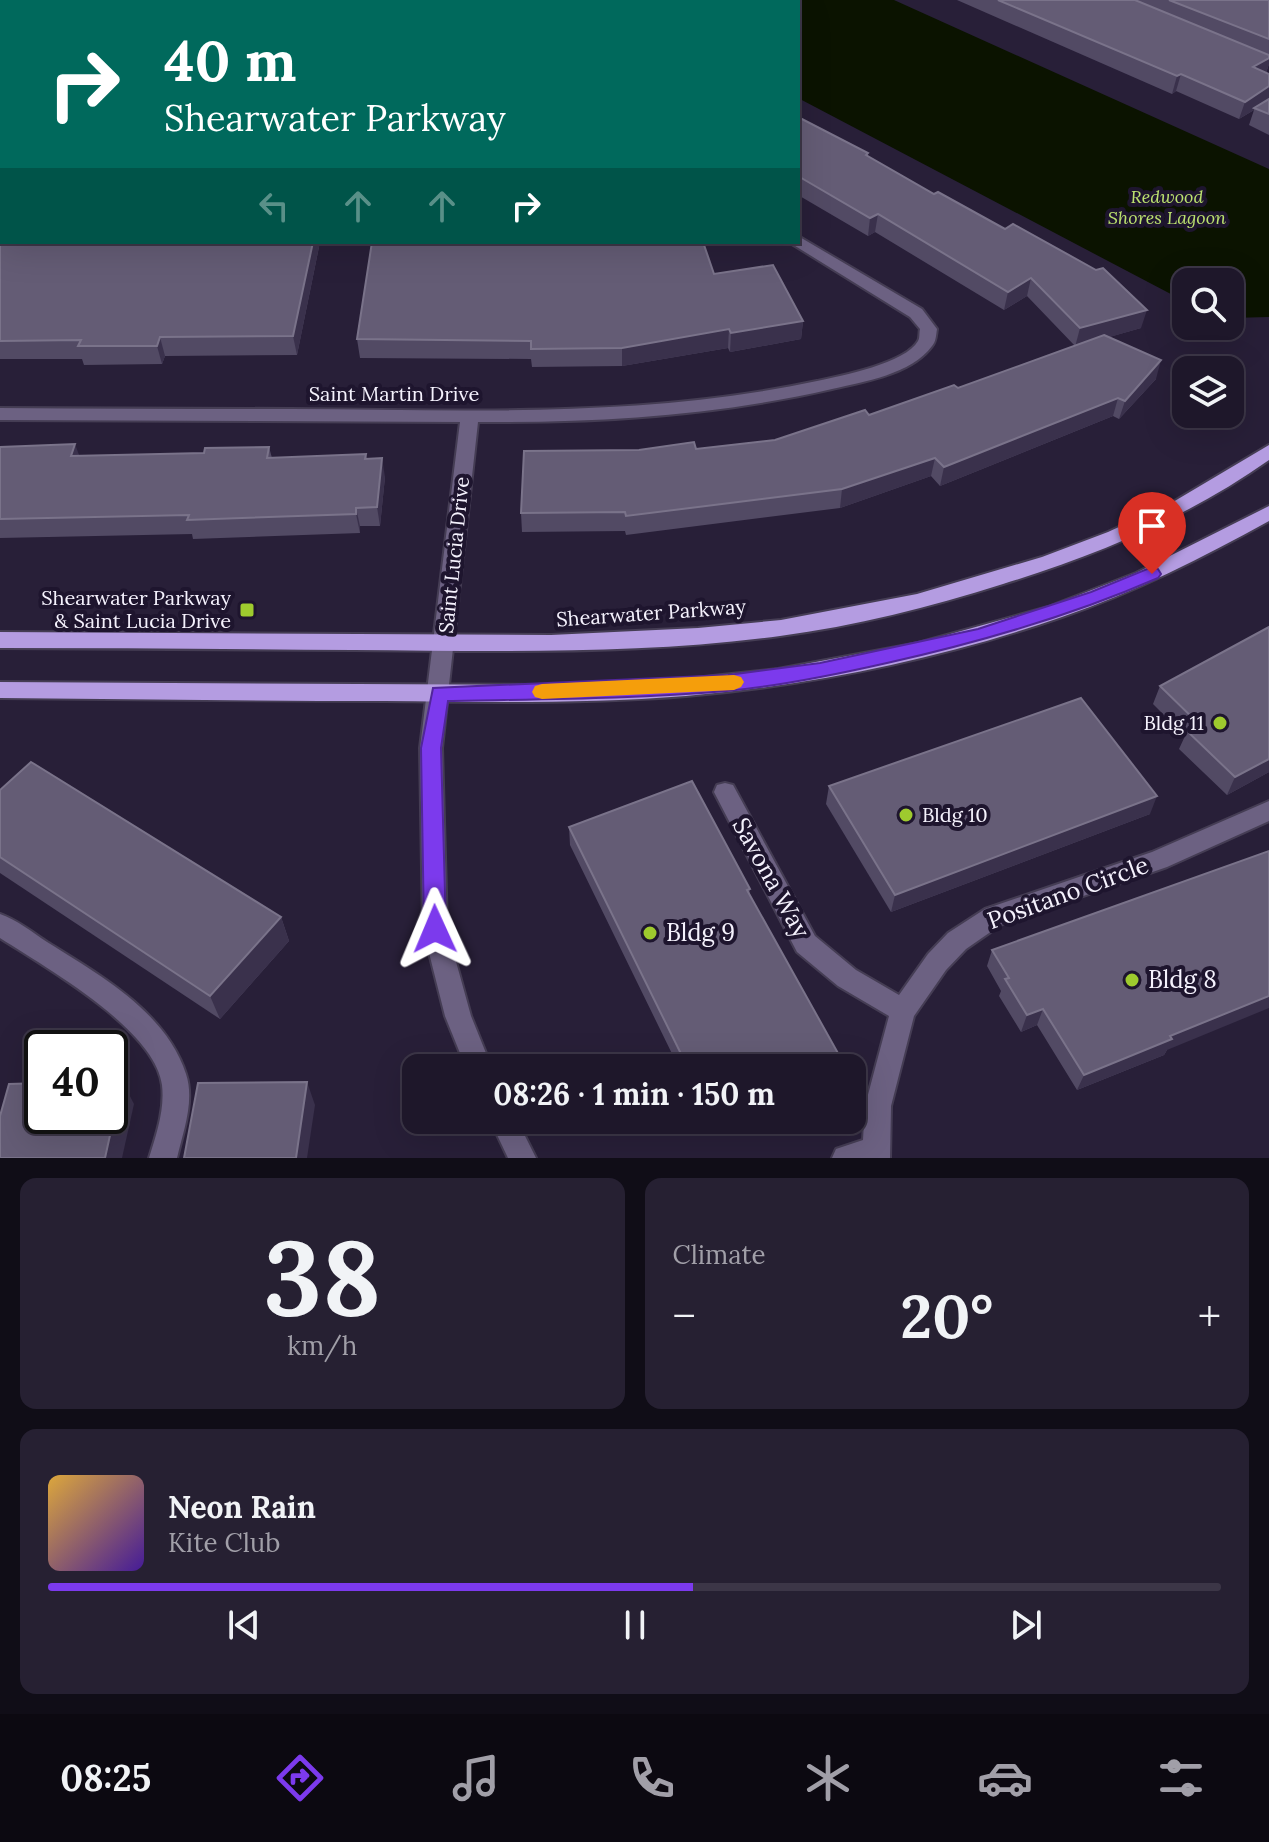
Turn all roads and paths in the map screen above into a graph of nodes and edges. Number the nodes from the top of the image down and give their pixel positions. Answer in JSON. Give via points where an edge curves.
{"nodes":[{"id":1,"x":800,"y":242,"type":"edge"},
{"id":2,"x":0,"y":414,"type":"edge"},
{"id":3,"x":470,"y":416,"type":"junction"},
{"id":4,"x":1269,"y":451,"type":"edge"},
{"id":5,"x":1269,"y":513,"type":"edge"},
{"id":6,"x":0,"y":640,"type":"edge"},
{"id":7,"x":444,"y":643,"type":"junction"},
{"id":8,"x":0,"y":690,"type":"edge"},
{"id":9,"x":440,"y":693,"type":"junction"},
{"id":10,"x":725,"y":792,"type":"dead end"},
{"id":11,"x":1269,"y":811,"type":"edge"},
{"id":12,"x":0,"y":925,"type":"edge"},
{"id":13,"x":903,"y":1011,"type":"junction"},
{"id":14,"x":473,"y":1054,"type":"edge"},
{"id":15,"x":510,"y":1134,"type":"edge"},
{"id":16,"x":875,"y":1154,"type":"edge"},
{"id":17,"x":163,"y":1158,"type":"edge"},
{"id":18,"x":522,"y":1158,"type":"edge"},
{"id":19,"x":846,"y":1158,"type":"edge"}],
"edges":[{"from":1,"to":3,"type":"street","name":"Saint Martin Drive","via":[[924,321],[930,334],[922,350],[857,376],[787,394],[647,412]]},
{"from":2,"to":3,"type":"street","name":"Saint Martin Drive"},
{"from":3,"to":7,"type":"street","name":"Saint Lucia Drive"},
{"from":4,"to":7,"type":"main road","name":"Shearwater Parkway","via":[[1146,523],[1070,556],[953,592],[748,632],[541,644]]},
{"from":5,"to":9,"type":"main road","via":[[1179,562],[1098,597],[979,636],[820,670],[713,684]]},
{"from":6,"to":7,"type":"main road","name":"Shearwater Parkway"},
{"from":7,"to":9,"type":"street","name":"Saint Lucia Drive"},
{"from":8,"to":9,"type":"main road"},
{"from":9,"to":14,"type":"street","name":"Saint Lucia Drive","via":[[431,748],[435,929]]},
{"from":10,"to":13,"type":"street","name":"Savona Way","via":[[806,944],[847,978]]},
{"from":11,"to":13,"type":"street","name":"Positano Circle","via":[[1159,860],[994,916],[957,941]]},
{"from":12,"to":17,"type":"street","via":[[121,1006],[159,1044],[176,1090]]},
{"from":13,"to":16,"type":"street","name":"Positano Circle","via":[[878,1106]]},
{"from":15,"to":18,"type":"street"},
{"from":16,"to":19,"type":"street"}]}
